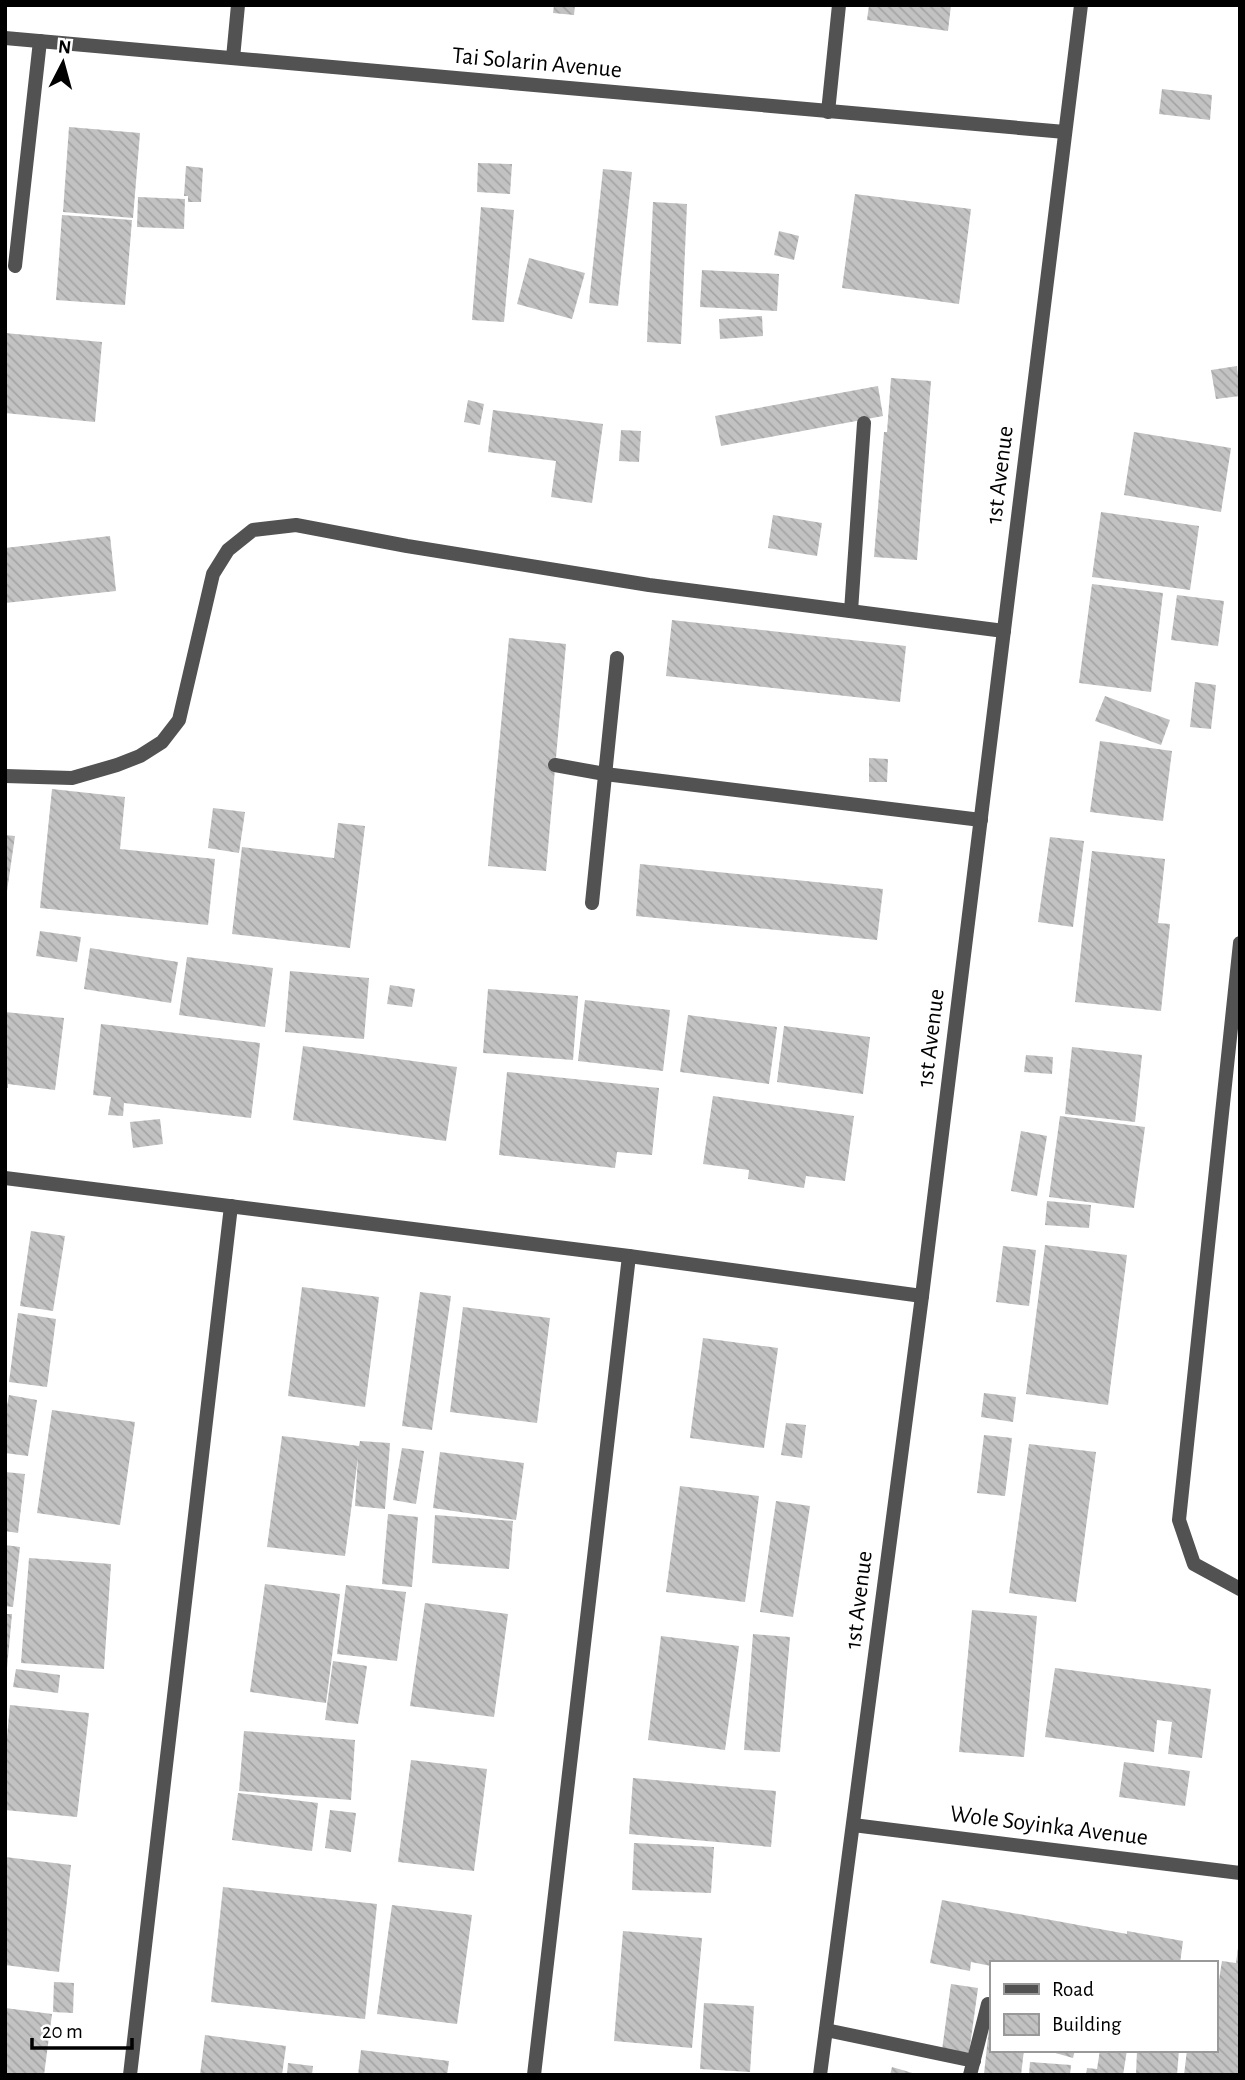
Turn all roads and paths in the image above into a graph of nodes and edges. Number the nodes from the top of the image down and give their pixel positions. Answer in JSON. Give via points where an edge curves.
{"nodes":[{"id":1,"x":238,"y":5,"type":"edge"},
{"id":2,"x":839,"y":5,"type":"edge"},
{"id":3,"x":1081,"y":5,"type":"edge"},
{"id":4,"x":5,"y":38,"type":"edge"},
{"id":5,"x":40,"y":41,"type":"junction"},
{"id":6,"x":233,"y":58,"type":"junction"},
{"id":7,"x":828,"y":111,"type":"junction"},
{"id":8,"x":1065,"y":132,"type":"junction"},
{"id":9,"x":15,"y":266,"type":"dead end"},
{"id":10,"x":864,"y":424,"type":"dead end"},
{"id":11,"x":851,"y":611,"type":"junction"},
{"id":12,"x":1004,"y":631,"type":"junction"},
{"id":13,"x":617,"y":658,"type":"dead end"},
{"id":14,"x":555,"y":765,"type":"dead end"},
{"id":15,"x":605,"y":775,"type":"junction"},
{"id":16,"x":5,"y":776,"type":"edge"},
{"id":17,"x":981,"y":820,"type":"junction"},
{"id":18,"x":592,"y":903,"type":"dead end"},
{"id":19,"x":1240,"y":943,"type":"edge"},
{"id":20,"x":5,"y":1178,"type":"edge"},
{"id":21,"x":231,"y":1206,"type":"junction"},
{"id":22,"x":629,"y":1256,"type":"junction"},
{"id":23,"x":922,"y":1296,"type":"junction"},
{"id":24,"x":1240,"y":1589,"type":"edge"},
{"id":25,"x":853,"y":1825,"type":"junction"},
{"id":26,"x":1240,"y":1872,"type":"edge"},
{"id":27,"x":988,"y":2004,"type":"dead end"},
{"id":28,"x":826,"y":2030,"type":"junction"},
{"id":29,"x":972,"y":2068,"type":"edge"},
{"id":30,"x":130,"y":2075,"type":"edge"},
{"id":31,"x":534,"y":2075,"type":"edge"},
{"id":32,"x":820,"y":2075,"type":"edge"}],
"edges":[{"from":1,"to":6,"type":"street"},
{"from":2,"to":7,"type":"street"},
{"from":3,"to":8,"type":"street","name":"1st Avenue"},
{"from":4,"to":5,"type":"street","name":"Tai Solarin Avenue"},
{"from":5,"to":6,"type":"street","name":"Tai Solarin Avenue"},
{"from":5,"to":9,"type":"street"},
{"from":6,"to":7,"type":"street","name":"Tai Solarin Avenue"},
{"from":7,"to":8,"type":"street","name":"Tai Solarin Avenue"},
{"from":8,"to":12,"type":"street","name":"1st Avenue"},
{"from":10,"to":11,"type":"street"},
{"from":11,"to":12,"type":"street"},
{"from":11,"to":16,"type":"street","via":[[649,585],[296,525],[253,530],[228,550],[213,574],[179,720],[162,742],[140,756],[72,778]]},
{"from":12,"to":17,"type":"street","name":"1st Avenue"},
{"from":13,"to":15,"type":"street"},
{"from":14,"to":15,"type":"street"},
{"from":15,"to":17,"type":"street"},
{"from":15,"to":18,"type":"street"},
{"from":17,"to":23,"type":"street","name":"1st Avenue"},
{"from":19,"to":24,"type":"street","via":[[1178,1520],[1194,1564]]},
{"from":20,"to":21,"type":"street"},
{"from":21,"to":22,"type":"street"},
{"from":21,"to":30,"type":"street"},
{"from":22,"to":23,"type":"street"},
{"from":22,"to":31,"type":"street"},
{"from":23,"to":25,"type":"street","name":"1st Avenue"},
{"from":25,"to":26,"type":"street","name":"Wole Soyinka Avenue"},
{"from":25,"to":28,"type":"street","name":"1st Avenue"},
{"from":27,"to":29,"type":"street"},
{"from":28,"to":29,"type":"street"},
{"from":28,"to":32,"type":"street","name":"1st Avenue"}]}
